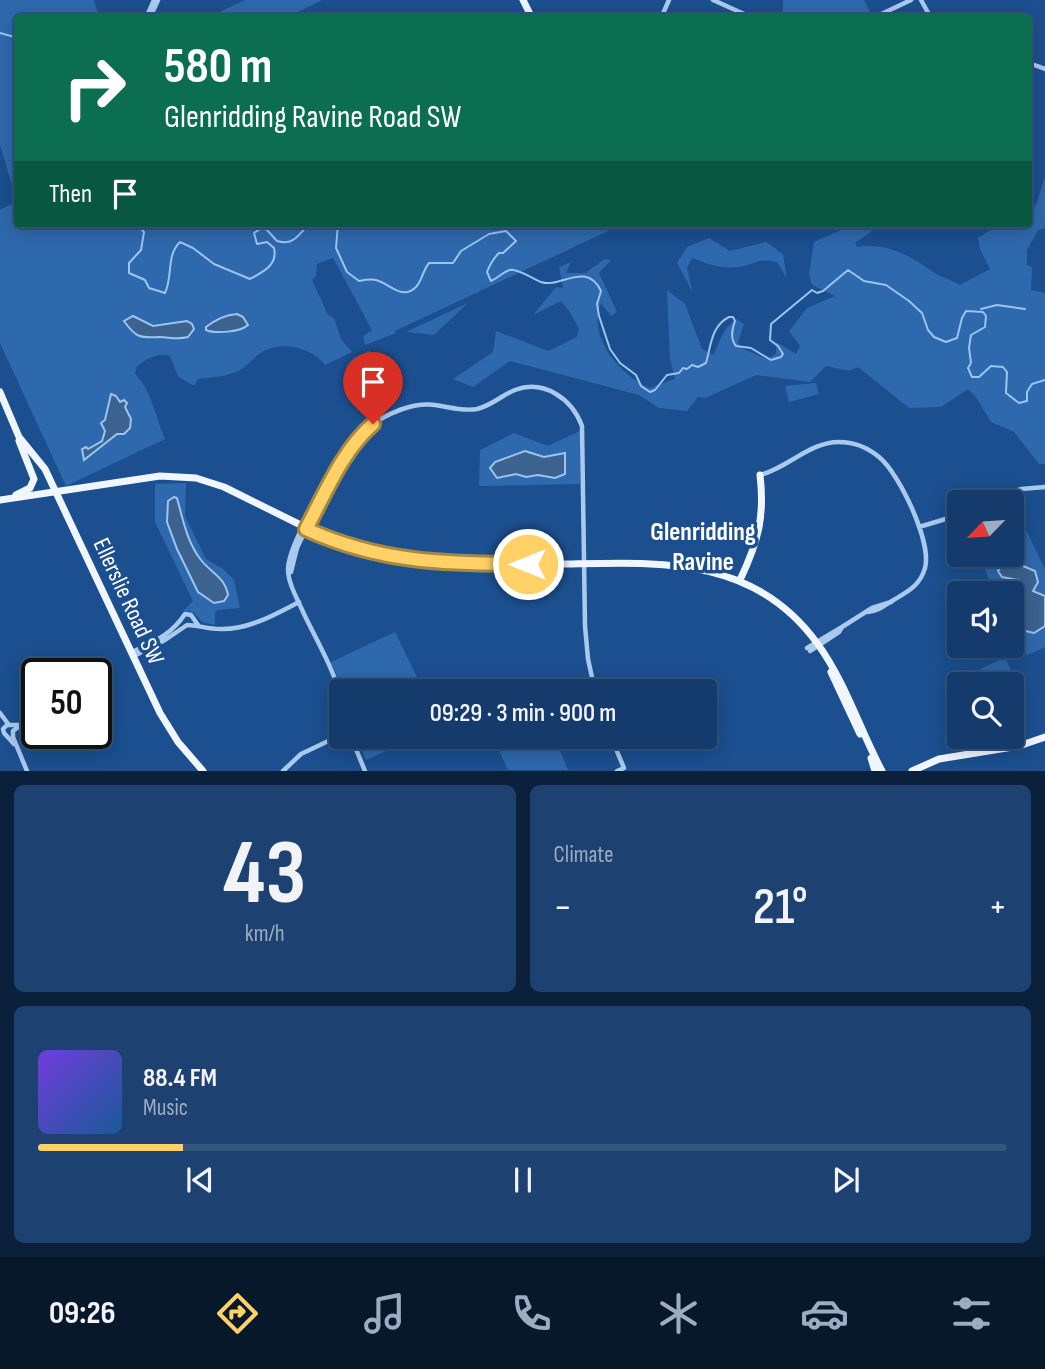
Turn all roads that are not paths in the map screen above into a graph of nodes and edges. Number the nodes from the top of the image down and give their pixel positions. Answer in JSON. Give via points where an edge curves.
{"nodes":[{"id":1,"x":713,"y":0,"type":"edge"},
{"id":2,"x":911,"y":0,"type":"edge"},
{"id":3,"x":744,"y":14,"type":"edge"},
{"id":4,"x":881,"y":14,"type":"edge"},
{"id":5,"x":0,"y":384,"type":"edge"},
{"id":6,"x":0,"y":392,"type":"edge"},
{"id":7,"x":9,"y":414,"type":"junction"},
{"id":8,"x":25,"y":444,"type":"junction"},
{"id":9,"x":760,"y":475,"type":"joint"},
{"id":10,"x":1045,"y":487,"type":"edge"},
{"id":11,"x":1020,"y":490,"type":"edge"},
{"id":12,"x":57,"y":493,"type":"junction"},
{"id":13,"x":16,"y":495,"type":"junction"},
{"id":14,"x":47,"y":495,"type":"junction"},
{"id":15,"x":0,"y":498,"type":"edge"},
{"id":16,"x":947,"y":519,"type":"edge"},
{"id":17,"x":919,"y":527,"type":"junction"},
{"id":18,"x":304,"y":528,"type":"junction"},
{"id":19,"x":584,"y":564,"type":"junction"},
{"id":20,"x":740,"y":580,"type":"junction"},
{"id":21,"x":299,"y":602,"type":"junction"},
{"id":22,"x":818,"y":644,"type":"junction"},
{"id":23,"x":809,"y":650,"type":"dead end"},
{"id":24,"x":133,"y":654,"type":"junction"},
{"id":25,"x":834,"y":678,"type":"junction"},
{"id":26,"x":333,"y":679,"type":"edge"},
{"id":27,"x":593,"y":679,"type":"edge"},
{"id":28,"x":855,"y":708,"type":"junction"},
{"id":29,"x":1,"y":715,"type":"edge"},
{"id":30,"x":1045,"y":737,"type":"edge"},
{"id":31,"x":329,"y":741,"type":"edge"},
{"id":32,"x":356,"y":749,"type":"edge"},
{"id":33,"x":616,"y":749,"type":"edge"},
{"id":34,"x":942,"y":760,"type":"junction"},
{"id":35,"x":27,"y":771,"type":"edge"},
{"id":36,"x":203,"y":771,"type":"edge"},
{"id":37,"x":284,"y":771,"type":"edge"},
{"id":38,"x":365,"y":771,"type":"edge"},
{"id":39,"x":617,"y":771,"type":"edge"},
{"id":40,"x":878,"y":771,"type":"edge"},
{"id":41,"x":912,"y":771,"type":"edge"},
{"id":42,"x":919,"y":771,"type":"edge"}],
"edges":[{"from":1,"to":3,"type":"street"},
{"from":2,"to":4,"type":"street"},
{"from":5,"to":8,"type":"main road","name":"Ellerslie Road SW"},
{"from":6,"to":7,"type":"main road","name":"Ellerslie Road SW"},
{"from":7,"to":8,"type":"main road","name":"Ellerslie Road SW"},
{"from":7,"to":13,"type":"main road","via":[[34,474],[30,488]]},
{"from":8,"to":12,"type":"main road","name":"Ellerslie Road SW"},
{"from":9,"to":17,"type":"street","via":[[821,445],[860,446],[889,467]]},
{"from":9,"to":20,"type":"main road","via":[[759,536]]},
{"from":10,"to":11,"type":"street"},
{"from":12,"to":14,"type":"main road"},
{"from":12,"to":18,"type":"main road","via":[[187,477],[224,487]]},
{"from":12,"to":24,"type":"main road","name":"Ellerslie Road SW"},
{"from":13,"to":14,"type":"main road"},
{"from":13,"to":15,"type":"main road"},
{"from":14,"to":15,"type":"main road"},
{"from":16,"to":17,"type":"street"},
{"from":17,"to":22,"type":"street","via":[[926,548],[924,571],[914,587]]},
{"from":18,"to":19,"type":"main road","via":[[361,551],[409,560]]},
{"from":18,"to":19,"type":"street","via":[[361,437],[379,421],[415,405],[473,409],[517,389],[542,388],[567,401],[582,426]]},
{"from":18,"to":21,"type":"street","via":[[291,575]]},
{"from":19,"to":20,"type":"main road","via":[[682,565]]},
{"from":19,"to":27,"type":"street","via":[[585,636]]},
{"from":20,"to":22,"type":"main road","via":[[784,607]]},
{"from":21,"to":24,"type":"street","via":[[243,627],[217,629],[188,622]]},
{"from":21,"to":26,"type":"street"},
{"from":22,"to":23,"type":"street"},
{"from":22,"to":25,"type":"main road"},
{"from":22,"to":28,"type":"main road"},
{"from":24,"to":36,"type":"main road","name":"Ellerslie Road SW","via":[[171,730]]},
{"from":25,"to":28,"type":"main road"},
{"from":25,"to":40,"type":"main road"},
{"from":28,"to":40,"type":"main road"},
{"from":29,"to":35,"type":"street"},
{"from":30,"to":34,"type":"main road"},
{"from":31,"to":37,"type":"street","via":[[301,754]]},
{"from":32,"to":38,"type":"street"},
{"from":33,"to":39,"type":"street","via":[[624,768]]},
{"from":34,"to":41,"type":"main road"},
{"from":34,"to":42,"type":"main road"}]}
